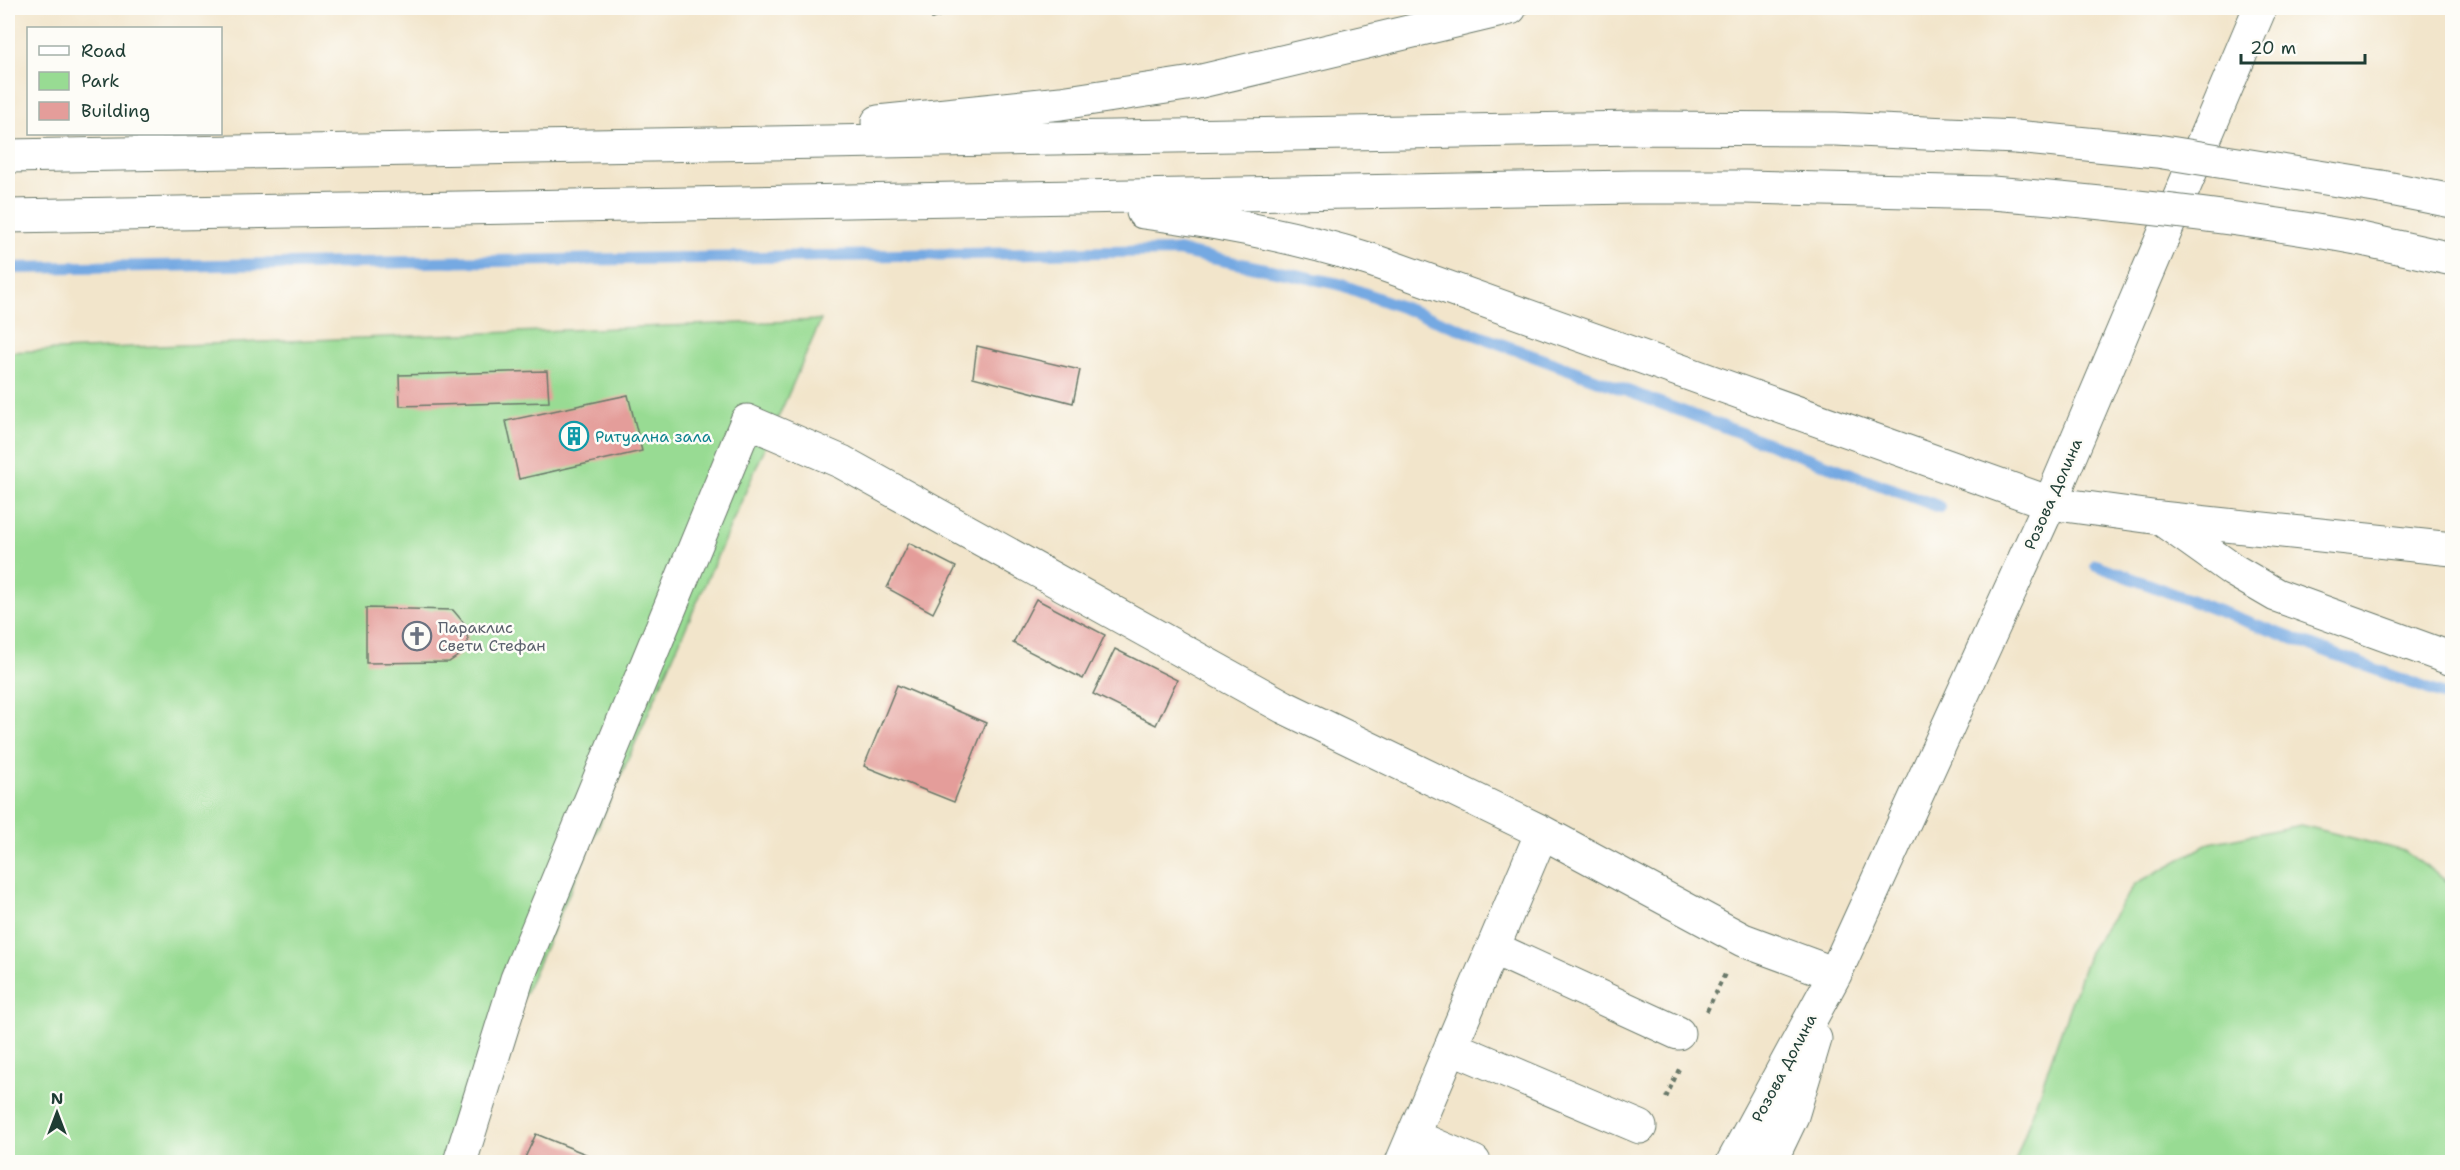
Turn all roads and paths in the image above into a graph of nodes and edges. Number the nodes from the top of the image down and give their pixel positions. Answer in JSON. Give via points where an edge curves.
{"nodes":[{"id":1,"x":1510,"y":8,"type":"edge"},
{"id":2,"x":2260,"y":8,"type":"edge"},
{"id":3,"x":651,"y":146,"type":"junction"},
{"id":4,"x":8,"y":156,"type":"edge"},
{"id":5,"x":1035,"y":197,"type":"junction"},
{"id":6,"x":2452,"y":201,"type":"edge"},
{"id":7,"x":8,"y":216,"type":"edge"},
{"id":8,"x":2452,"y":259,"type":"edge"},
{"id":9,"x":2050,"y":503,"type":"junction"},
{"id":10,"x":2160,"y":518,"type":"junction"},
{"id":11,"x":2452,"y":549,"type":"edge"},
{"id":12,"x":2452,"y":659,"type":"edge"},
{"id":13,"x":1542,"y":832,"type":"junction"},
{"id":14,"x":1493,"y":948,"type":"junction"},
{"id":15,"x":1835,"y":974,"type":"junction"},
{"id":16,"x":1678,"y":1033,"type":"dead end"},
{"id":17,"x":1450,"y":1047,"type":"junction"},
{"id":18,"x":1640,"y":1127,"type":"dead end"},
{"id":19,"x":1407,"y":1149,"type":"edge"},
{"id":20,"x":460,"y":1162,"type":"edge"},
{"id":21,"x":1474,"y":1162,"type":"edge"},
{"id":22,"x":1733,"y":1162,"type":"edge"},
{"id":23,"x":1770,"y":1162,"type":"edge"}],
"edges":[{"from":1,"to":3,"type":"main road","via":[[1245,72],[1126,94]]},
{"from":2,"to":9,"type":"main road","name":"Розова Долина"},
{"from":3,"to":4,"type":"main road"},
{"from":3,"to":6,"type":"main road","bridge":true,"via":[[1725,127],[1917,132],[2157,151],[2311,173]]},
{"from":5,"to":7,"type":"main road"},
{"from":5,"to":8,"type":"main road","bridge":true,"via":[[1734,187],[1992,194],[2136,206],[2296,227]]},
{"from":5,"to":9,"type":"main road","via":[[1238,225],[1332,248]]},
{"from":9,"to":10,"type":"main road"},
{"from":9,"to":15,"type":"main road","name":"Розова Долина"},
{"from":10,"to":11,"type":"main road"},
{"from":10,"to":12,"type":"main road","via":[[2276,595]]},
{"from":13,"to":14,"type":"main road"},
{"from":13,"to":15,"type":"main road","via":[[1743,940]]},
{"from":13,"to":20,"type":"main road","via":[[1284,707],[842,462],[747,421],[517,979]]},
{"from":14,"to":16,"type":"main road"},
{"from":14,"to":17,"type":"main road"},
{"from":15,"to":22,"type":"main road","name":"Розова Долина"},
{"from":15,"to":23,"type":"main road","name":"Розова Долина","via":[[1792,1116]]},
{"from":17,"to":18,"type":"main road"},
{"from":17,"to":19,"type":"main road"},
{"from":19,"to":21,"type":"main road"}]}
